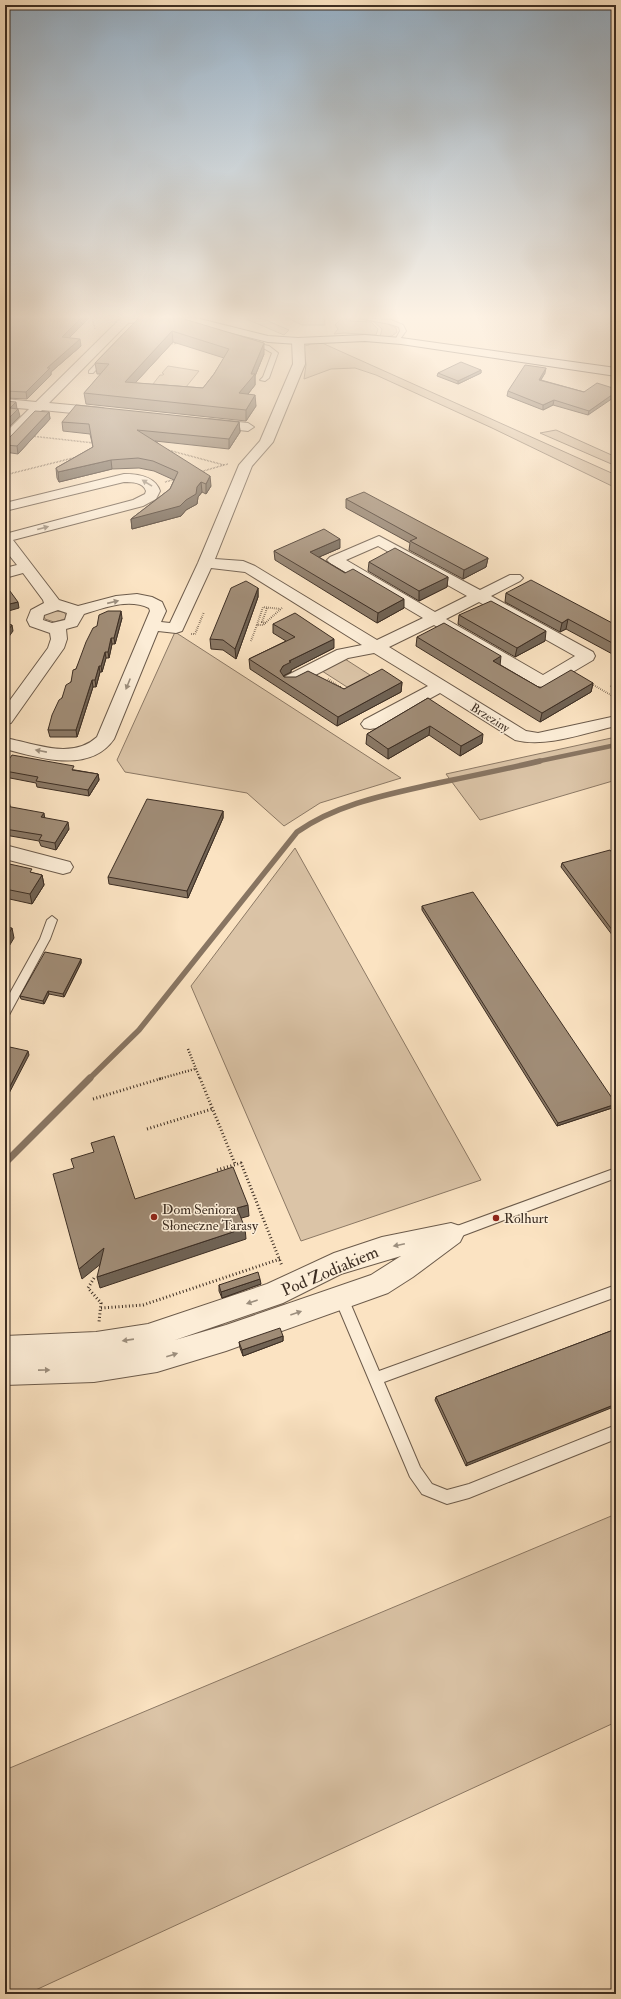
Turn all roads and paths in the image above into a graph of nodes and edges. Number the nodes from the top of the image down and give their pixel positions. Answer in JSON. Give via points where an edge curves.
{"nodes":[{"id":1,"x":34,"y":411,"type":"edge"},
{"id":2,"x":99,"y":411,"type":"edge"},
{"id":3,"x":279,"y":411,"type":"edge"},
{"id":4,"x":115,"y":413,"type":"edge"},
{"id":5,"x":196,"y":421,"type":"edge"},
{"id":6,"x":248,"y":427,"type":"edge"},
{"id":7,"x":27,"y":436,"type":"edge"},
{"id":8,"x":5,"y":440,"type":"edge"},
{"id":9,"x":96,"y":443,"type":"edge"},
{"id":10,"x":162,"y":450,"type":"edge"},
{"id":11,"x":81,"y":456,"type":"edge"},
{"id":12,"x":224,"y":465,"type":"junction"},
{"id":13,"x":246,"y":465,"type":"junction"},
{"id":14,"x":195,"y":473,"type":"edge"},
{"id":15,"x":5,"y":475,"type":"edge"},
{"id":16,"x":181,"y":477,"type":"edge"},
{"id":17,"x":159,"y":483,"type":"dead end"},
{"id":18,"x":5,"y":507,"type":"edge"},
{"id":19,"x":5,"y":539,"type":"edge"},
{"id":20,"x":206,"y":563,"type":"junction"},
{"id":21,"x":26,"y":567,"type":"junction"},
{"id":22,"x":5,"y":573,"type":"edge"},
{"id":23,"x":515,"y":578,"type":"dead end"},
{"id":24,"x":479,"y":596,"type":"junction"},
{"id":25,"x":53,"y":606,"type":"junction"},
{"id":26,"x":284,"y":606,"type":"dead end"},
{"id":27,"x":267,"y":608,"type":"junction"},
{"id":28,"x":281,"y":609,"type":"junction"},
{"id":29,"x":75,"y":612,"type":"junction"},
{"id":30,"x":435,"y":618,"type":"junction"},
{"id":31,"x":266,"y":622,"type":"junction"},
{"id":32,"x":257,"y":625,"type":"junction"},
{"id":33,"x":151,"y":626,"type":"junction"},
{"id":34,"x":58,"y":628,"type":"junction"},
{"id":35,"x":251,"y":641,"type":"dead end"},
{"id":36,"x":377,"y":647,"type":"junction"},
{"id":37,"x":565,"y":669,"type":"junction"},
{"id":38,"x":290,"y":681,"type":"edge"},
{"id":39,"x":440,"y":686,"type":"junction"},
{"id":40,"x":616,"y":698,"type":"edge"},
{"id":41,"x":5,"y":719,"type":"edge"},
{"id":42,"x":616,"y":721,"type":"edge"},
{"id":43,"x":370,"y":724,"type":"dead end"},
{"id":44,"x":7,"y":741,"type":"edge"},
{"id":45,"x":5,"y":852,"type":"edge"},
{"id":46,"x":63,"y":867,"type":"dead end"},
{"id":47,"x":52,"y":920,"type":"dead end"},
{"id":48,"x":5,"y":1012,"type":"edge"},
{"id":49,"x":188,"y":1049,"type":"dead end"},
{"id":50,"x":195,"y":1069,"type":"junction"},
{"id":51,"x":93,"y":1099,"type":"dead end"},
{"id":52,"x":212,"y":1109,"type":"junction"},
{"id":53,"x":147,"y":1129,"type":"dead end"},
{"id":54,"x":235,"y":1164,"type":"junction"},
{"id":55,"x":217,"y":1170,"type":"dead end"},
{"id":56,"x":616,"y":1173,"type":"edge"},
{"id":57,"x":451,"y":1234,"type":"junction"},
{"id":58,"x":280,"y":1259,"type":"junction"},
{"id":59,"x":289,"y":1287,"type":"junction"},
{"id":60,"x":616,"y":1291,"type":"edge"},
{"id":61,"x":341,"y":1297,"type":"junction"},
{"id":62,"x":101,"y":1308,"type":"dead end"},
{"id":63,"x":5,"y":1349,"type":"edge"},
{"id":64,"x":5,"y":1372,"type":"edge"},
{"id":65,"x":376,"y":1379,"type":"junction"},
{"id":66,"x":616,"y":1432,"type":"edge"}],
"edges":[{"from":1,"to":8,"type":"street"},
{"from":2,"to":4,"type":"street"},
{"from":3,"to":13,"type":"street","via":[[266,442]]},
{"from":5,"to":6,"type":"street"},
{"from":7,"to":9,"type":"path"},
{"from":10,"to":12,"type":"path"},
{"from":11,"to":15,"type":"path"},
{"from":12,"to":13,"type":"path","via":[[238,462]]},
{"from":12,"to":14,"type":"path"},
{"from":13,"to":20,"type":"street"},
{"from":16,"to":17,"type":"path"},
{"from":19,"to":18,"type":"street","one_way":true,"via":[[138,503],[151,496],[153,491],[150,483],[124,478]]},
{"from":19,"to":21,"type":"street"},
{"from":20,"to":33,"type":"street","via":[[176,628]]},
{"from":20,"to":36,"type":"street","name":"Brzeziny","via":[[243,566],[250,569]]},
{"from":21,"to":22,"type":"street"},
{"from":21,"to":25,"type":"street","via":[[51,599]]},
{"from":23,"to":24,"type":"street"},
{"from":24,"to":30,"type":"street"},
{"from":24,"to":30,"type":"street","via":[[379,540],[335,560]]},
{"from":24,"to":37,"type":"street","via":[[587,656]]},
{"from":25,"to":29,"type":"street","via":[[69,607]]},
{"from":25,"to":34,"type":"street","via":[[37,612],[35,620],[40,625]]},
{"from":26,"to":28,"type":"path"},
{"from":27,"to":28,"type":"path"},
{"from":27,"to":31,"type":"path","via":[[262,622]]},
{"from":27,"to":32,"type":"path","via":[[263,607]]},
{"from":28,"to":31,"type":"path"},
{"from":29,"to":33,"type":"street","one_way":true,"via":[[136,598],[156,605],[158,611]]},
{"from":29,"to":34,"type":"street","via":[[76,616],[71,623]]},
{"from":30,"to":36,"type":"street"},
{"from":30,"to":37,"type":"street","via":[[543,682]]},
{"from":31,"to":32,"type":"path"},
{"from":32,"to":35,"type":"path"},
{"from":33,"to":44,"type":"street","one_way":true,"via":[[105,739],[99,747],[91,752],[72,756]]},
{"from":34,"to":41,"type":"street","via":[[59,639],[56,648]]},
{"from":36,"to":38,"type":"street","via":[[343,654]]},
{"from":36,"to":39,"type":"street","name":"Brzeziny"},
{"from":37,"to":40,"type":"path"},
{"from":39,"to":42,"type":"street","name":"Brzeziny","via":[[514,732],[530,738]]},
{"from":39,"to":43,"type":"street"},
{"from":45,"to":46,"type":"street"},
{"from":47,"to":48,"type":"lane","via":[[45,939]]},
{"from":49,"to":50,"type":"path"},
{"from":50,"to":51,"type":"path"},
{"from":50,"to":52,"type":"path"},
{"from":52,"to":53,"type":"path"},
{"from":52,"to":54,"type":"path"},
{"from":54,"to":55,"type":"path"},
{"from":54,"to":58,"type":"path","via":[[240,1163]]},
{"from":56,"to":57,"type":"lane"},
{"from":57,"to":59,"type":"street","name":"Pod Zodiakiem","one_way":true,"via":[[382,1249],[334,1265]]},
{"from":57,"to":61,"type":"street","name":"Pod Zodiakiem","via":[[379,1284]]},
{"from":58,"to":59,"type":"path"},
{"from":58,"to":62,"type":"path","via":[[143,1305]]},
{"from":59,"to":63,"type":"street","name":"Pod Zodiakiem","one_way":true,"via":[[148,1337],[96,1345]]},
{"from":60,"to":65,"type":"lane"},
{"from":64,"to":61,"type":"street","name":"Pod Zodiakiem","one_way":true,"via":[[94,1369],[157,1359],[226,1338]]},
{"from":61,"to":65,"type":"lane"},
{"from":65,"to":66,"type":"lane","via":[[415,1472],[427,1489],[447,1496],[469,1491]]}]}
